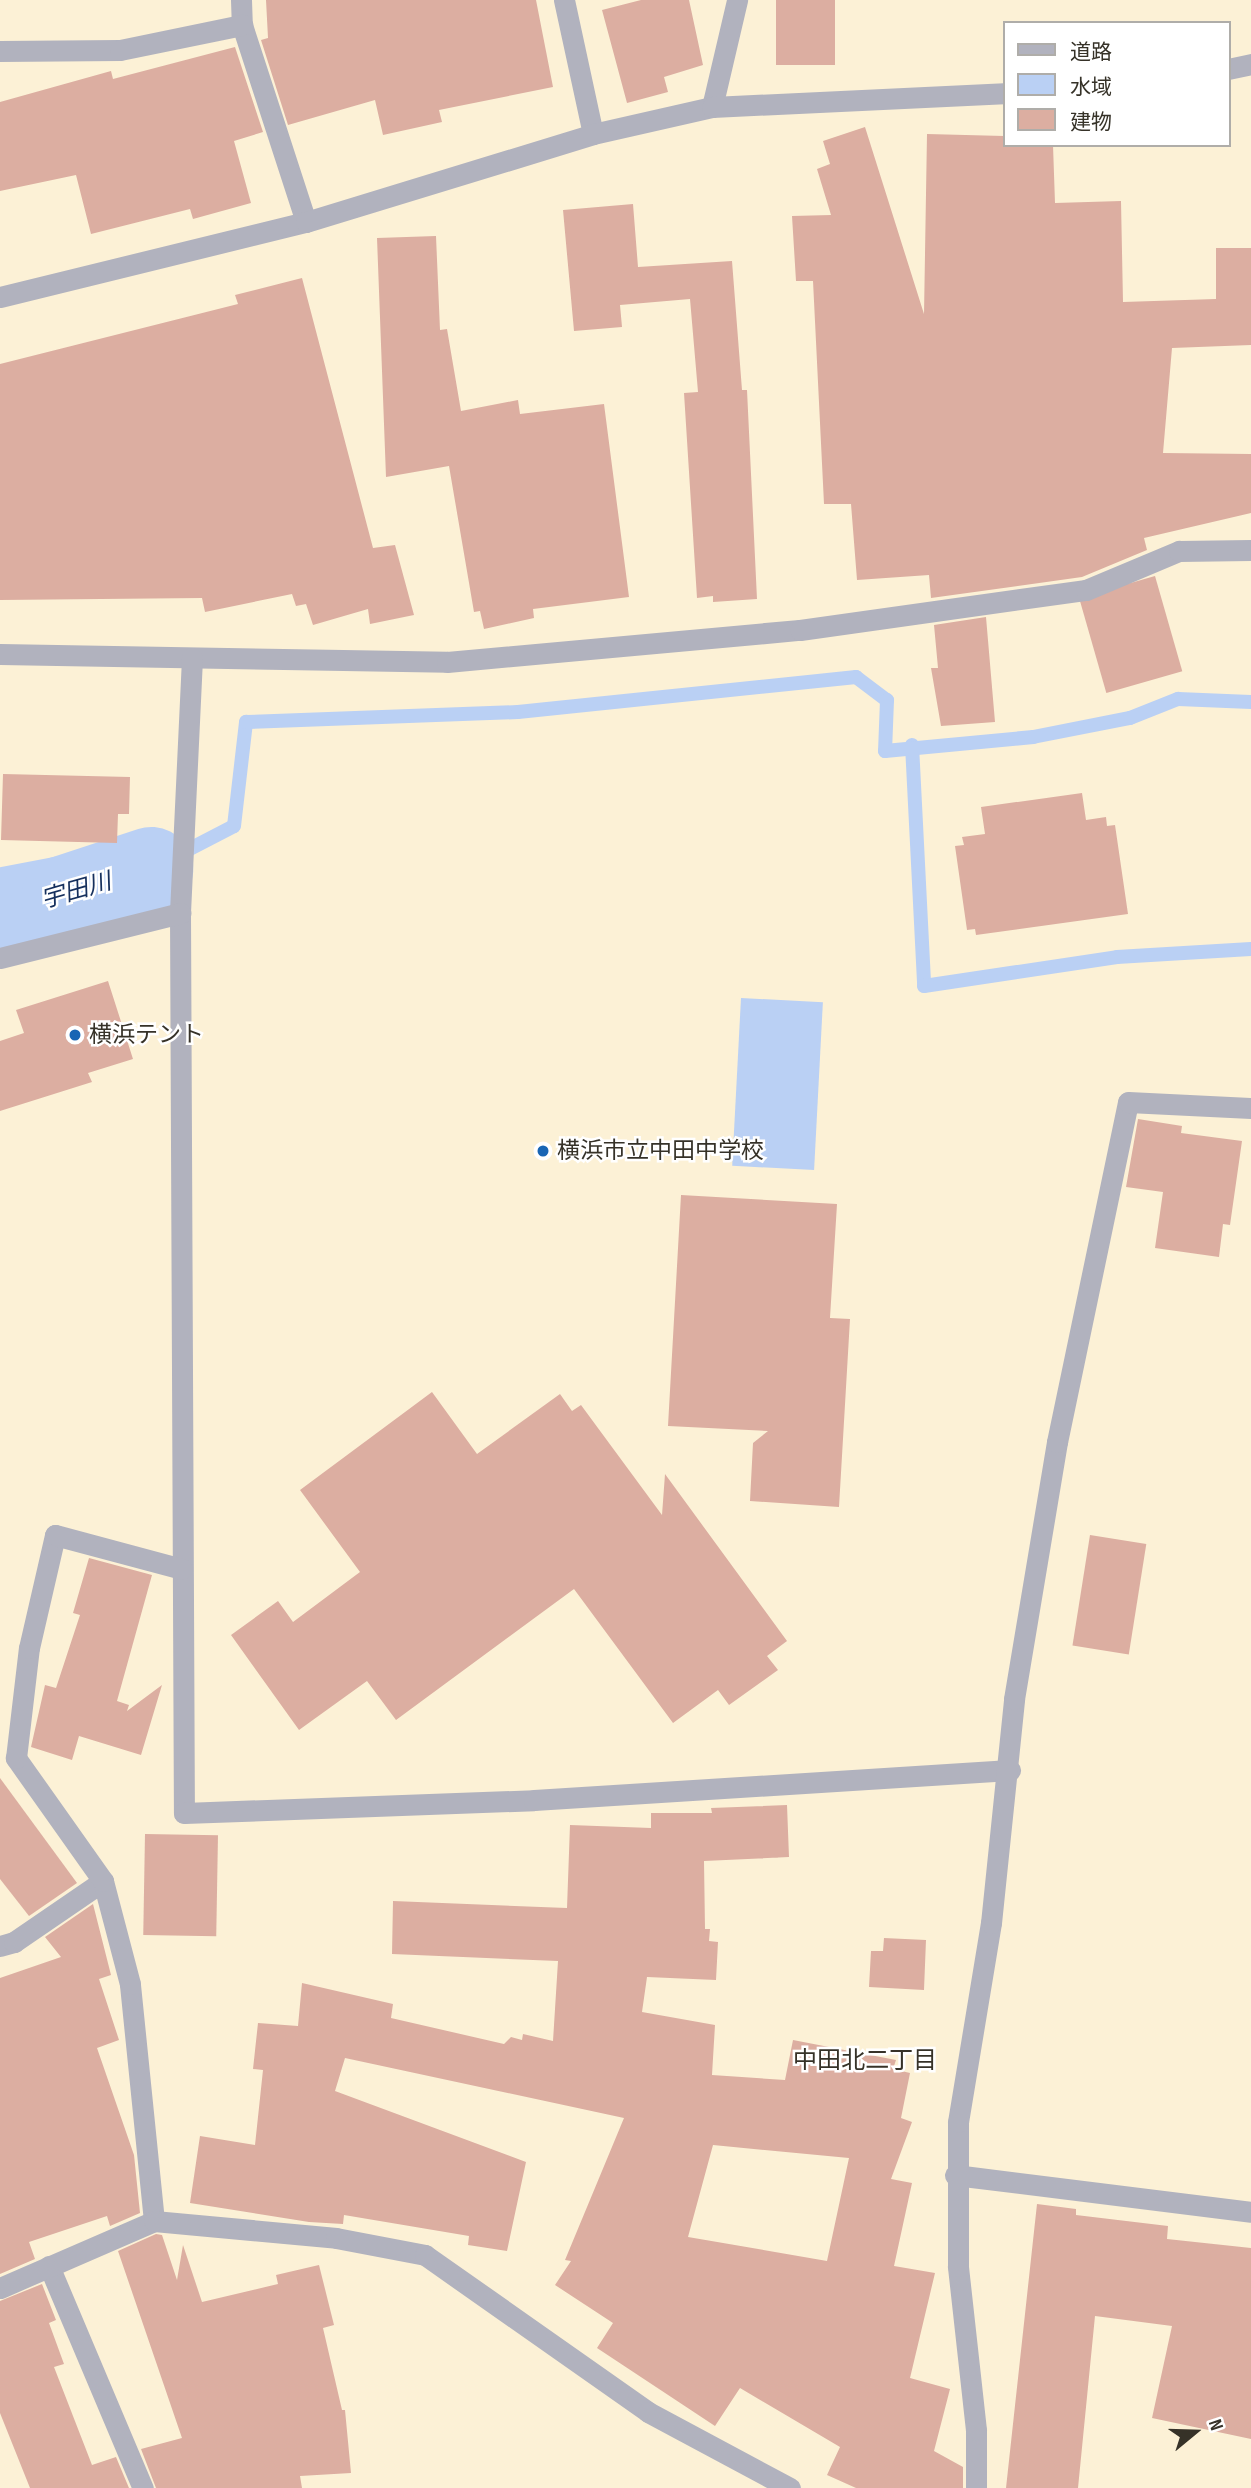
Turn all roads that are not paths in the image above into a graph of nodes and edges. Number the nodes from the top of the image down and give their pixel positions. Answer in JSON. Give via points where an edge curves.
{"nodes":[{"id":1,"x":241,"y":0,"type":"edge"},
{"id":2,"x":564,"y":0,"type":"edge"},
{"id":3,"x":737,"y":0,"type":"edge"},
{"id":4,"x":242,"y":25,"type":"junction"},
{"id":5,"x":0,"y":51,"type":"edge"},
{"id":6,"x":1251,"y":64,"type":"edge"},
{"id":7,"x":1230,"y":69,"type":"edge"},
{"id":8,"x":1002,"y":93,"type":"edge"},
{"id":9,"x":712,"y":107,"type":"junction"},
{"id":10,"x":593,"y":134,"type":"junction"},
{"id":11,"x":306,"y":222,"type":"junction"},
{"id":12,"x":0,"y":297,"type":"edge"},
{"id":13,"x":1251,"y":550,"type":"edge"},
{"id":14,"x":0,"y":654,"type":"edge"},
{"id":15,"x":192,"y":658,"type":"junction"},
{"id":16,"x":180,"y":913,"type":"junction"},
{"id":17,"x":0,"y":957,"type":"edge"},
{"id":18,"x":1251,"y":1108,"type":"edge"},
{"id":19,"x":182,"y":1569,"type":"junction"},
{"id":20,"x":8,"y":1755,"type":"edge"},
{"id":21,"x":1010,"y":1770,"type":"junction"},
{"id":22,"x":103,"y":1881,"type":"junction"},
{"id":23,"x":0,"y":1946,"type":"edge"},
{"id":24,"x":955,"y":2175,"type":"junction"},
{"id":25,"x":1251,"y":2212,"type":"edge"},
{"id":26,"x":154,"y":2221,"type":"junction"},
{"id":27,"x":49,"y":2266,"type":"junction"},
{"id":28,"x":0,"y":2287,"type":"edge"},
{"id":29,"x":144,"y":2488,"type":"edge"},
{"id":30,"x":790,"y":2488,"type":"edge"},
{"id":31,"x":976,"y":2488,"type":"edge"}],
"edges":[{"from":1,"to":4,"type":"street"},
{"from":2,"to":10,"type":"street"},
{"from":3,"to":9,"type":"street"},
{"from":4,"to":5,"type":"street","via":[[120,50]]},
{"from":4,"to":11,"type":"street"},
{"from":6,"to":7,"type":"street"},
{"from":8,"to":9,"type":"street"},
{"from":9,"to":10,"type":"street"},
{"from":10,"to":11,"type":"street"},
{"from":11,"to":12,"type":"street","via":[[28,286]]},
{"from":13,"to":15,"type":"street","via":[[1180,551],[1086,590],[800,630],[447,662]]},
{"from":14,"to":15,"type":"street"},
{"from":15,"to":16,"type":"street"},
{"from":16,"to":17,"type":"street"},
{"from":16,"to":19,"type":"street"},
{"from":18,"to":21,"type":"street","via":[[1128,1102],[1057,1442],[1014,1699]]},
{"from":19,"to":20,"type":"street","via":[[55,1535]]},
{"from":19,"to":21,"type":"street","via":[[184,1813],[534,1800]]},
{"from":20,"to":22,"type":"street"},
{"from":21,"to":24,"type":"street","via":[[958,2122]]},
{"from":22,"to":23,"type":"street","via":[[14,1942]]},
{"from":22,"to":26,"type":"street","via":[[130,1984]]},
{"from":24,"to":25,"type":"street"},
{"from":24,"to":31,"type":"street","via":[[958,2266],[976,2430]]},
{"from":26,"to":27,"type":"street"},
{"from":26,"to":30,"type":"street","via":[[336,2238],[425,2255],[648,2412]]},
{"from":27,"to":28,"type":"street"},
{"from":27,"to":29,"type":"street"}]}
